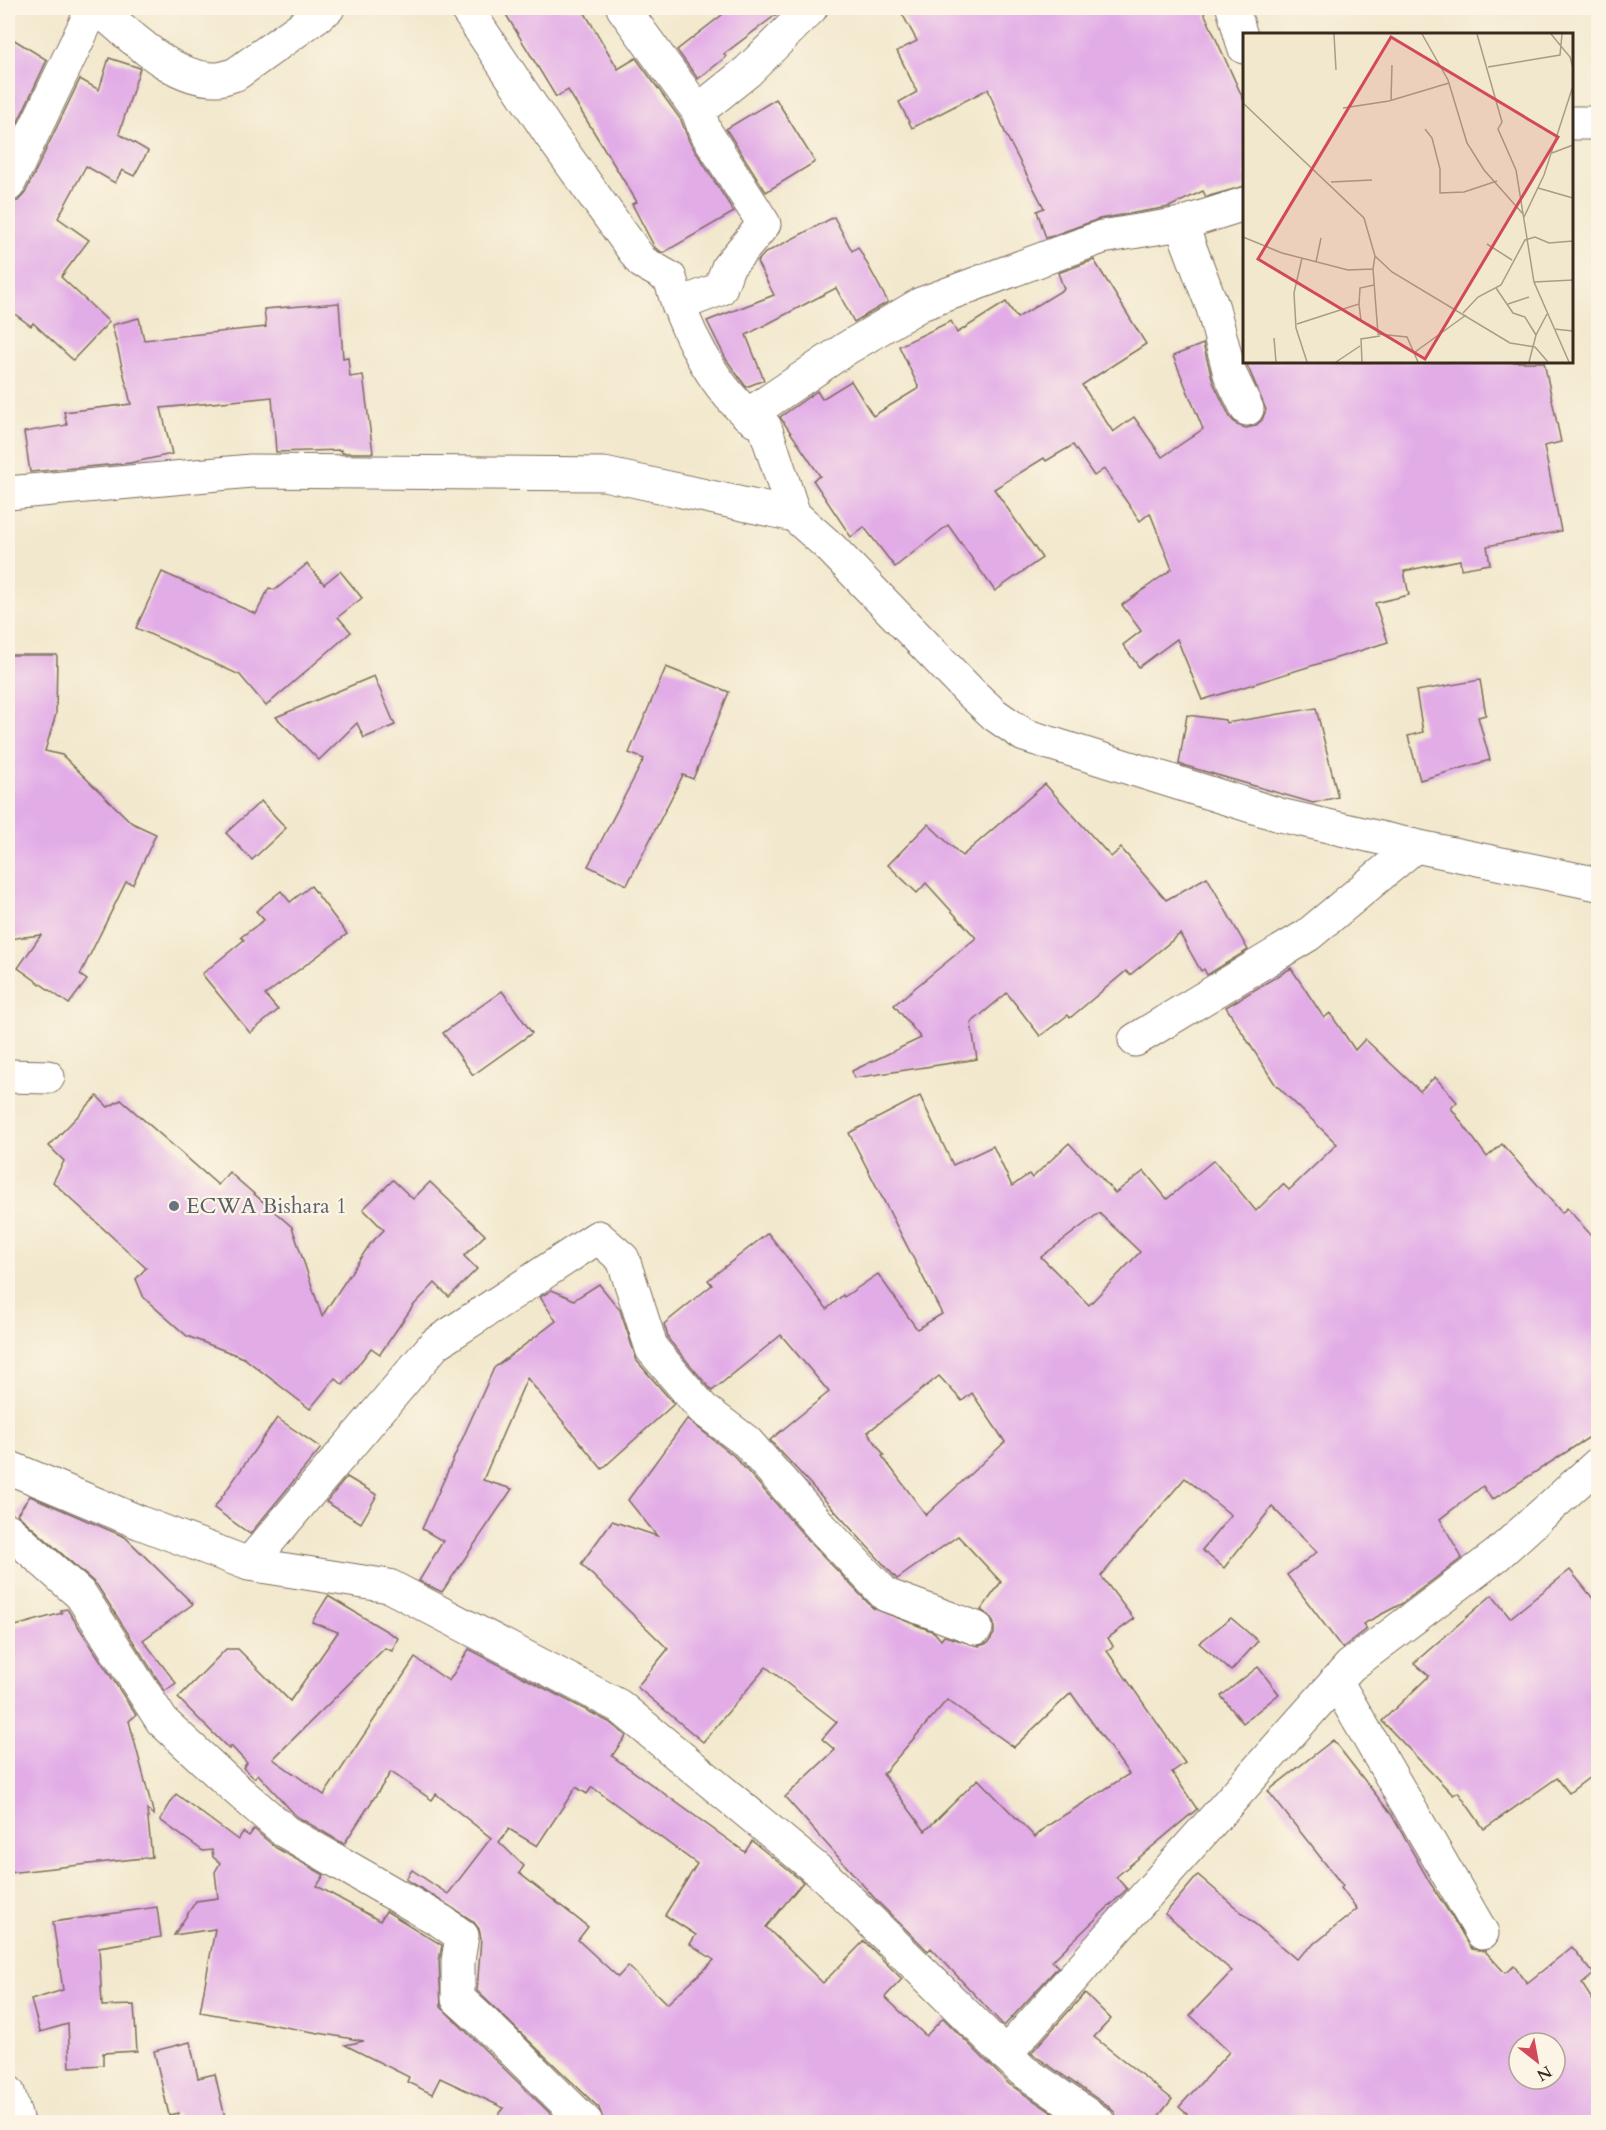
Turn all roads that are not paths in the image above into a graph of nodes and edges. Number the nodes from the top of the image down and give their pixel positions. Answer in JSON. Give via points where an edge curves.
{"nodes":[{"id":1,"x":95,"y":8,"type":"edge"},
{"id":2,"x":328,"y":8,"type":"edge"},
{"id":3,"x":468,"y":8,"type":"edge"},
{"id":4,"x":623,"y":8,"type":"edge"},
{"id":5,"x":811,"y":8,"type":"edge"},
{"id":6,"x":1233,"y":8,"type":"edge"},
{"id":7,"x":1243,"y":40,"type":"edge"},
{"id":8,"x":698,"y":111,"type":"junction"},
{"id":9,"x":1573,"y":123,"type":"edge"},
{"id":10,"x":1599,"y":123,"type":"edge"},
{"id":11,"x":8,"y":185,"type":"edge"},
{"id":12,"x":1243,"y":205,"type":"edge"},
{"id":13,"x":1181,"y":224,"type":"junction"},
{"id":14,"x":678,"y":305,"type":"junction"},
{"id":15,"x":1247,"y":409,"type":"dead end"},
{"id":16,"x":748,"y":415,"type":"junction"},
{"id":17,"x":8,"y":493,"type":"edge"},
{"id":18,"x":794,"y":515,"type":"junction"},
{"id":19,"x":1415,"y":846,"type":"junction"},
{"id":20,"x":1599,"y":884,"type":"edge"},
{"id":21,"x":1135,"y":1041,"type":"dead end"},
{"id":22,"x":8,"y":1076,"type":"edge"},
{"id":23,"x":48,"y":1077,"type":"dead end"},
{"id":24,"x":1599,"y":1464,"type":"edge"},
{"id":25,"x":8,"y":1467,"type":"edge"},
{"id":26,"x":8,"y":1530,"type":"edge"},
{"id":27,"x":249,"y":1564,"type":"junction"},
{"id":28,"x":976,"y":1628,"type":"dead end"},
{"id":29,"x":1336,"y":1681,"type":"junction"},
{"id":30,"x":1482,"y":1933,"type":"dead end"},
{"id":31,"x":1005,"y":2054,"type":"junction"},
{"id":32,"x":8,"y":2092,"type":"edge"},
{"id":33,"x":17,"y":2122,"type":"edge"},
{"id":34,"x":586,"y":2122,"type":"edge"},
{"id":35,"x":1098,"y":2122,"type":"edge"}],
"edges":[{"from":1,"to":2,"type":"street","via":[[160,58],[182,70],[218,80],[236,74]]},
{"from":1,"to":11,"type":"street"},
{"from":3,"to":14,"type":"street","via":[[550,134],[642,262],[670,278]]},
{"from":4,"to":8,"type":"street"},
{"from":5,"to":8,"type":"street","via":[[748,71]]},
{"from":6,"to":7,"type":"street"},
{"from":8,"to":14,"type":"street","via":[[705,132],[764,224],[728,267],[720,289]]},
{"from":9,"to":10,"type":"street"},
{"from":12,"to":13,"type":"street"},
{"from":13,"to":15,"type":"street","via":[[1213,308],[1230,374]]},
{"from":13,"to":16,"type":"street","via":[[1102,237],[921,304]]},
{"from":14,"to":16,"type":"street","via":[[714,375],[729,398]]},
{"from":16,"to":18,"type":"street","via":[[765,427]]},
{"from":17,"to":18,"type":"street","via":[[251,471],[604,474]]},
{"from":18,"to":19,"type":"street","via":[[969,691],[1024,735],[1280,815]]},
{"from":19,"to":20,"type":"street"},
{"from":19,"to":21,"type":"street","via":[[1308,935]]},
{"from":22,"to":23,"type":"street"},
{"from":24,"to":29,"type":"street","via":[[1497,1555],[1350,1666]]},
{"from":25,"to":27,"type":"street"},
{"from":26,"to":34,"type":"street","via":[[81,1595],[162,1721],[228,1782],[286,1832],[462,1936],[458,1999]]},
{"from":27,"to":28,"type":"street","via":[[435,1344],[598,1237],[623,1259],[652,1349],[703,1409],[747,1442],[886,1595]]},
{"from":27,"to":31,"type":"street","via":[[389,1586],[619,1706],[826,1877]]},
{"from":29,"to":30,"type":"street"},
{"from":29,"to":31,"type":"street"},
{"from":31,"to":35,"type":"street"},
{"from":32,"to":33,"type":"street"}]}
